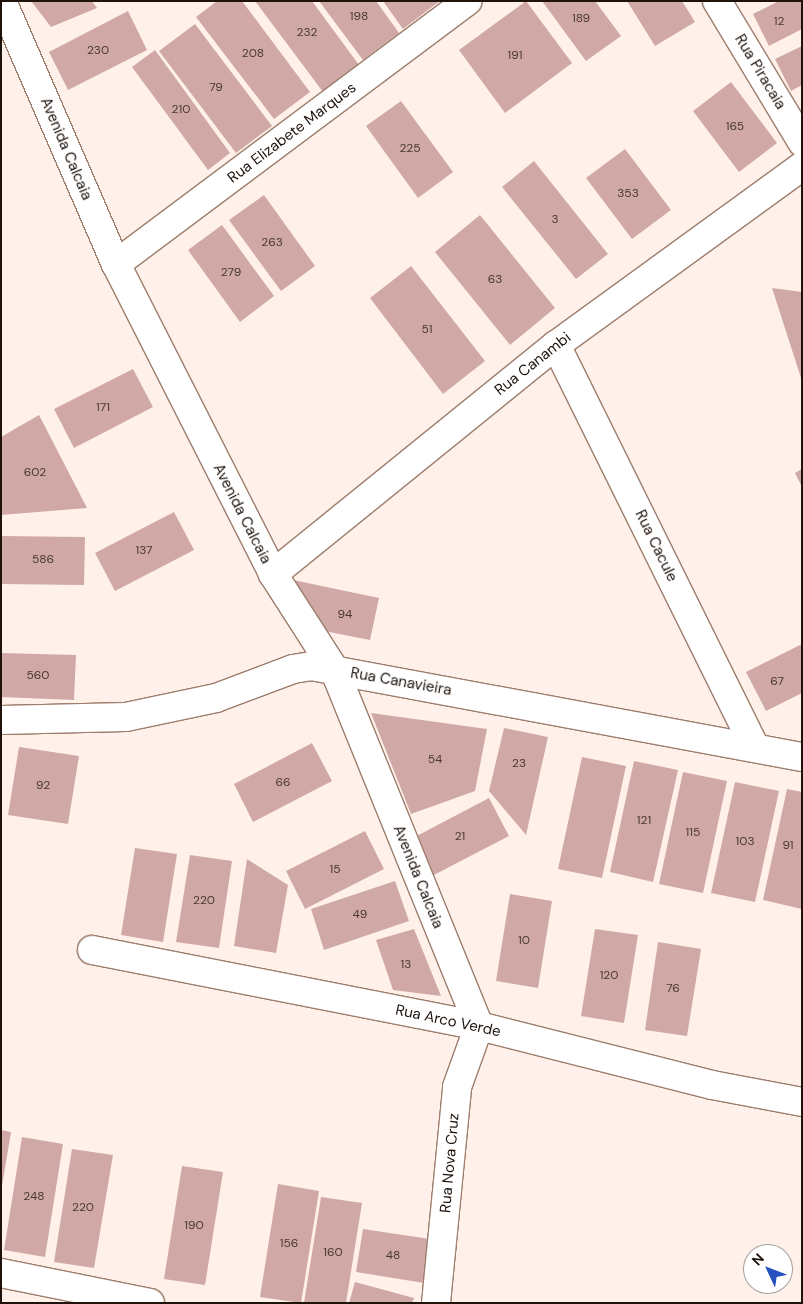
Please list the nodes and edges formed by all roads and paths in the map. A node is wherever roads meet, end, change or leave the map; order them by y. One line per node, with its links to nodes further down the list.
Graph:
1 (2, 1): 6 (street, Avenida Calcaia)
2 (468, 1): 6 (street, Rua Elizabete Marques)
3 (717, 1): 4 (street, Rua Piracaia)
4 (802, 142)
5 (802, 166): 7 (street, Rua Canambi)
6 (116, 264): 8 (street, Avenida Calcaia)
7 (556, 344): 8 (street, Rua Canambi); 11 (street, Rua Cacule)
8 (272, 574): 9 (street, Avenida Calcaia)
9 (334, 669): 10 (street, Rua Canavieira); 11 (street, Rua Canavieira); 14 (street, Avenida Calcaia)
10 (1, 720)
11 (755, 747): 12 (street, Rua Canavieira)
12 (802, 757)
13 (92, 950): 14 (street, Rua Arco Verde)
14 (479, 1026): 15 (street, Rua Arco Verde); 19 (street, Rua Nova Cruz)
15 (802, 1102)
16 (1, 1273): 17 (street)
17 (112, 1299): 18 (street)
18 (150, 1303)
19 (436, 1303)

